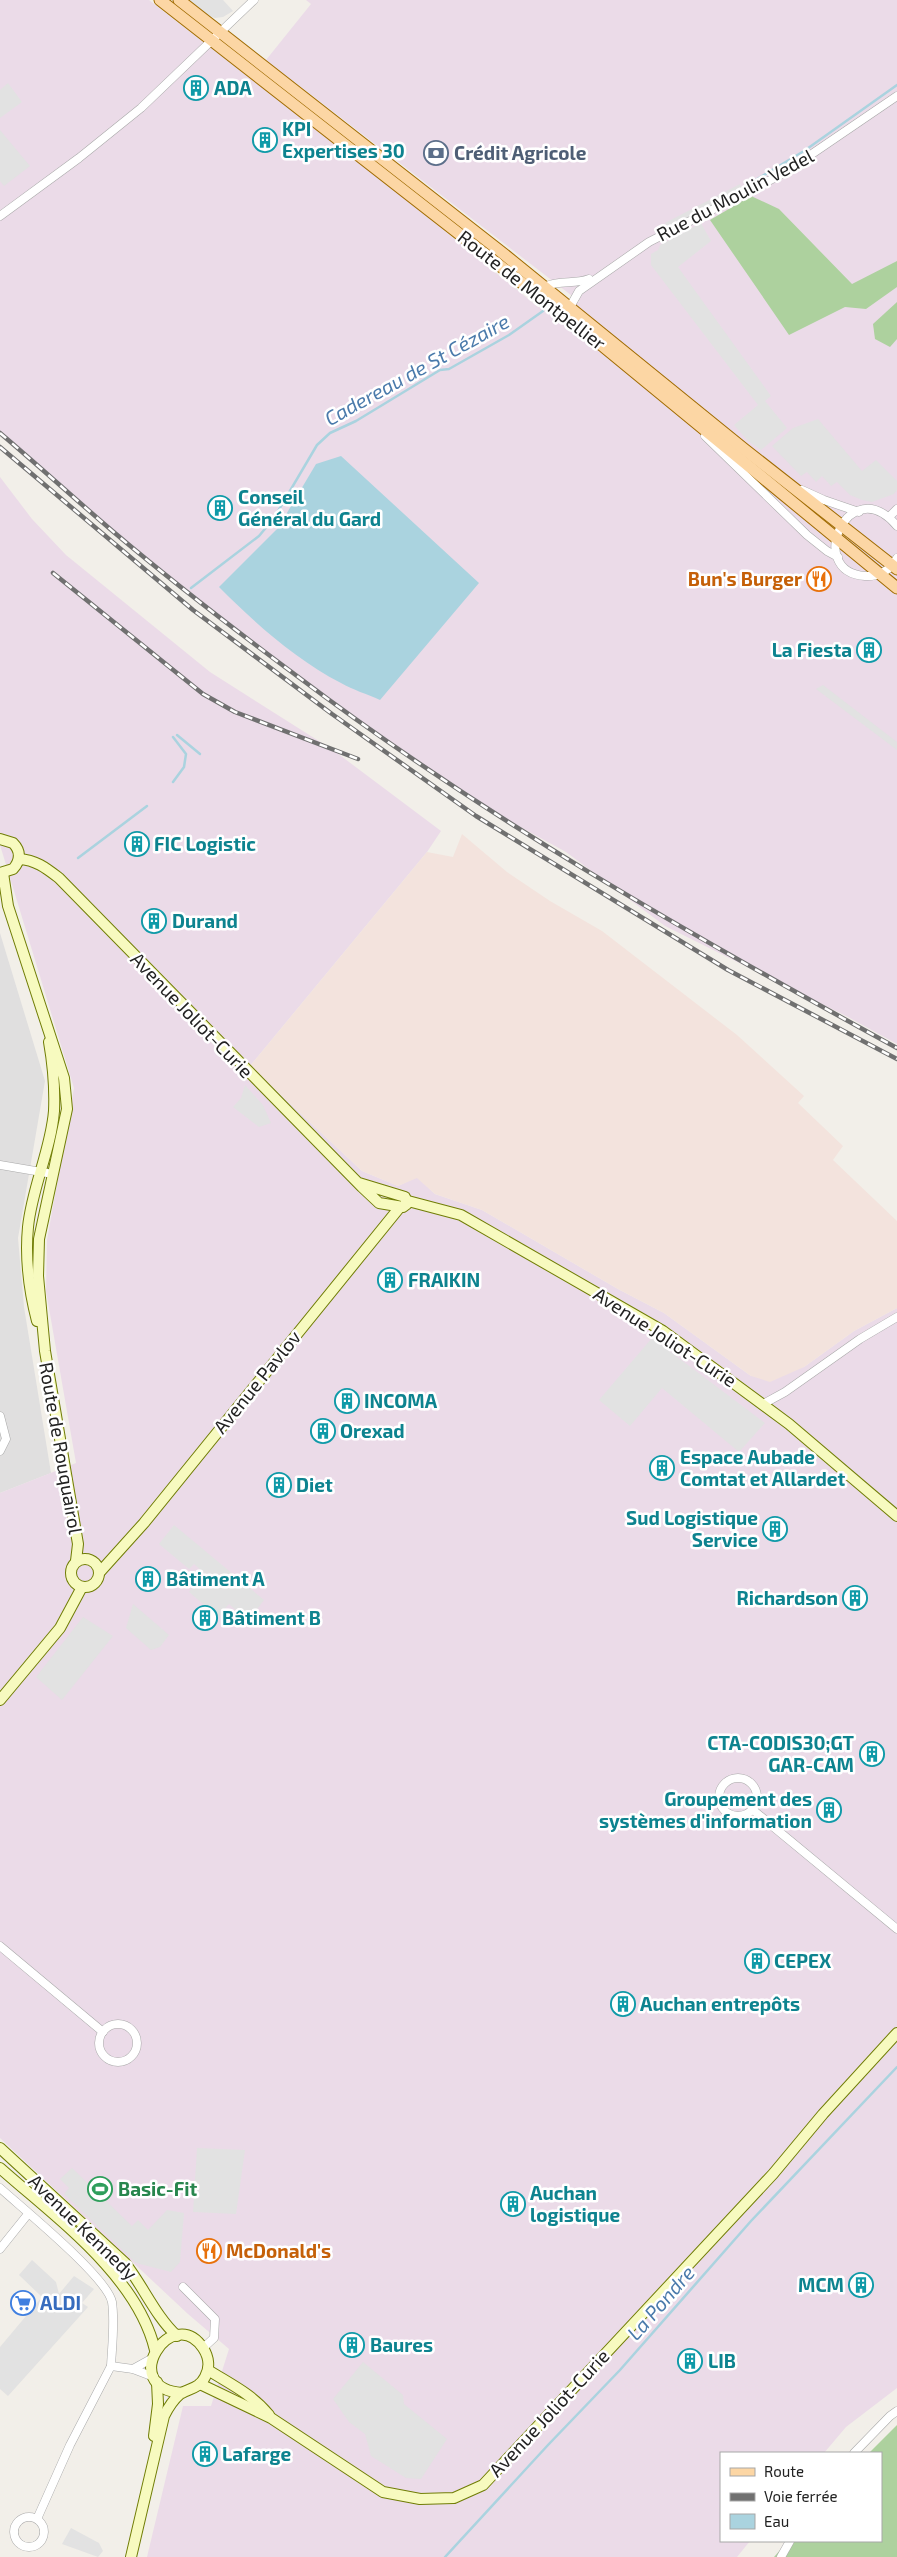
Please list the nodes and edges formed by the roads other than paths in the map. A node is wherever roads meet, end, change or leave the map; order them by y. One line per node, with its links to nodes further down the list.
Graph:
1 (160, 0): 5 (main road, Route de Montpellier)
2 (179, 0): 4 (main road, Route de Montpellier)
3 (254, 0): 4 (street)
4 (221, 32): 5 (street); 9 (main road, Route de Montpellier)
5 (212, 41): 7 (street); 11 (main road, Route de Montpellier)
6 (897, 96): 8 (street, Rue du Moulin Vedel)
7 (0, 216)
8 (596, 277): 9 (street, Rue du Moulin Vedel); 10 (street, Rue du Moulin Vedel)
9 (544, 286): 10 (main road, Route de Montpellier)
10 (570, 307): 12 (main road, Route de Montpellier)
11 (692, 421): 18 (main road, Route de Montpellier); 19 (street)
12 (791, 485): 14 (street); 16 (main road, Route de Montpellier)
13 (897, 509): 15 (street)
14 (859, 512): 15 (street); 16 (street)
15 (889, 517): 17 (street)
16 (841, 524): 18 (street); 20 (main road, Route de Montpellier)
17 (897, 526)
18 (836, 539): 19 (street); 21 (main road, Route de Montpellier)
19 (838, 557): 21 (street)
20 (896, 564): 21 (street)
21 (879, 575): 22 (main road, Route de Montpellier)
22 (897, 588)
23 (0, 839): 24 (street)
24 (19, 859): 25 (street); 30 (street, Avenue Joliot-Curie)
25 (2, 873): 26 (street, Route de Rouquairol)
26 (46, 1027): 28 (street, Route de Rouquairol); 29 (street, Route de Rouquairol)
27 (0, 1164): 28 (street)
28 (40, 1172): 29 (street); 32 (street, Route de Rouquairol)
29 (54, 1174): 32 (street, Route de Rouquairol)
30 (400, 1202): 33 (street, Avenue Joliot-Curie); 39 (street, Avenue Pavlov)
31 (897, 1317): 33 (street)
32 (45, 1351): 37 (street, Route de Rouquairol)
33 (763, 1404): 36 (street, Avenue Joliot-Curie)
34 (0, 1416): 35 (street)
35 (0, 1451)
36 (897, 1516)
37 (78, 1544): 38 (street, Route de Rouquairol); 39 (street, Route de Rouquairol)
38 (76, 1562): 39 (street); 40 (street, Route de Rouquairol)
39 (95, 1566): 40 (street, Avenue Pavlov)
40 (78, 1585): 41 (street)
41 (0, 1700)
42 (753, 1810): 42 (street); 43 (street)
43 (897, 1929)
44 (0, 1946): 45 (street)
45 (103, 2032): 45 (street)
46 (897, 2034): 63 (street, Avenue Joliot-Curie)
47 (0, 2148): 53 (street, Avenue Kennedy)
48 (0, 2168): 55 (street, Avenue Kennedy)
49 (0, 2188): 50 (street)
50 (28, 2214): 51 (street); 56 (street)
51 (0, 2249)
52 (183, 2287): 54 (street)
53 (177, 2336): 54 (street, Avenue Kennedy); 55 (street)
54 (203, 2348): 58 (street)
55 (153, 2355): 57 (street); 59 (street, Avenue Kennedy)
56 (111, 2366): 57 (street); 66 (street)
57 (133, 2369): 59 (street)
58 (208, 2370): 60 (street); 63 (street, Avenue Joliot-Curie)
59 (156, 2379): 61 (street); 64 (street, Avenue Kennedy)
60 (200, 2384): 61 (street); 63 (street, Avenue Joliot-Curie)
61 (182, 2393): 64 (street)
62 (897, 2411): 65 (street)
63 (271, 2418)
64 (155, 2452): 68 (street)
65 (855, 2452)
66 (37, 2519): 66 (street)
67 (789, 2542): 69 (street)
68 (131, 2557)
69 (781, 2557)

